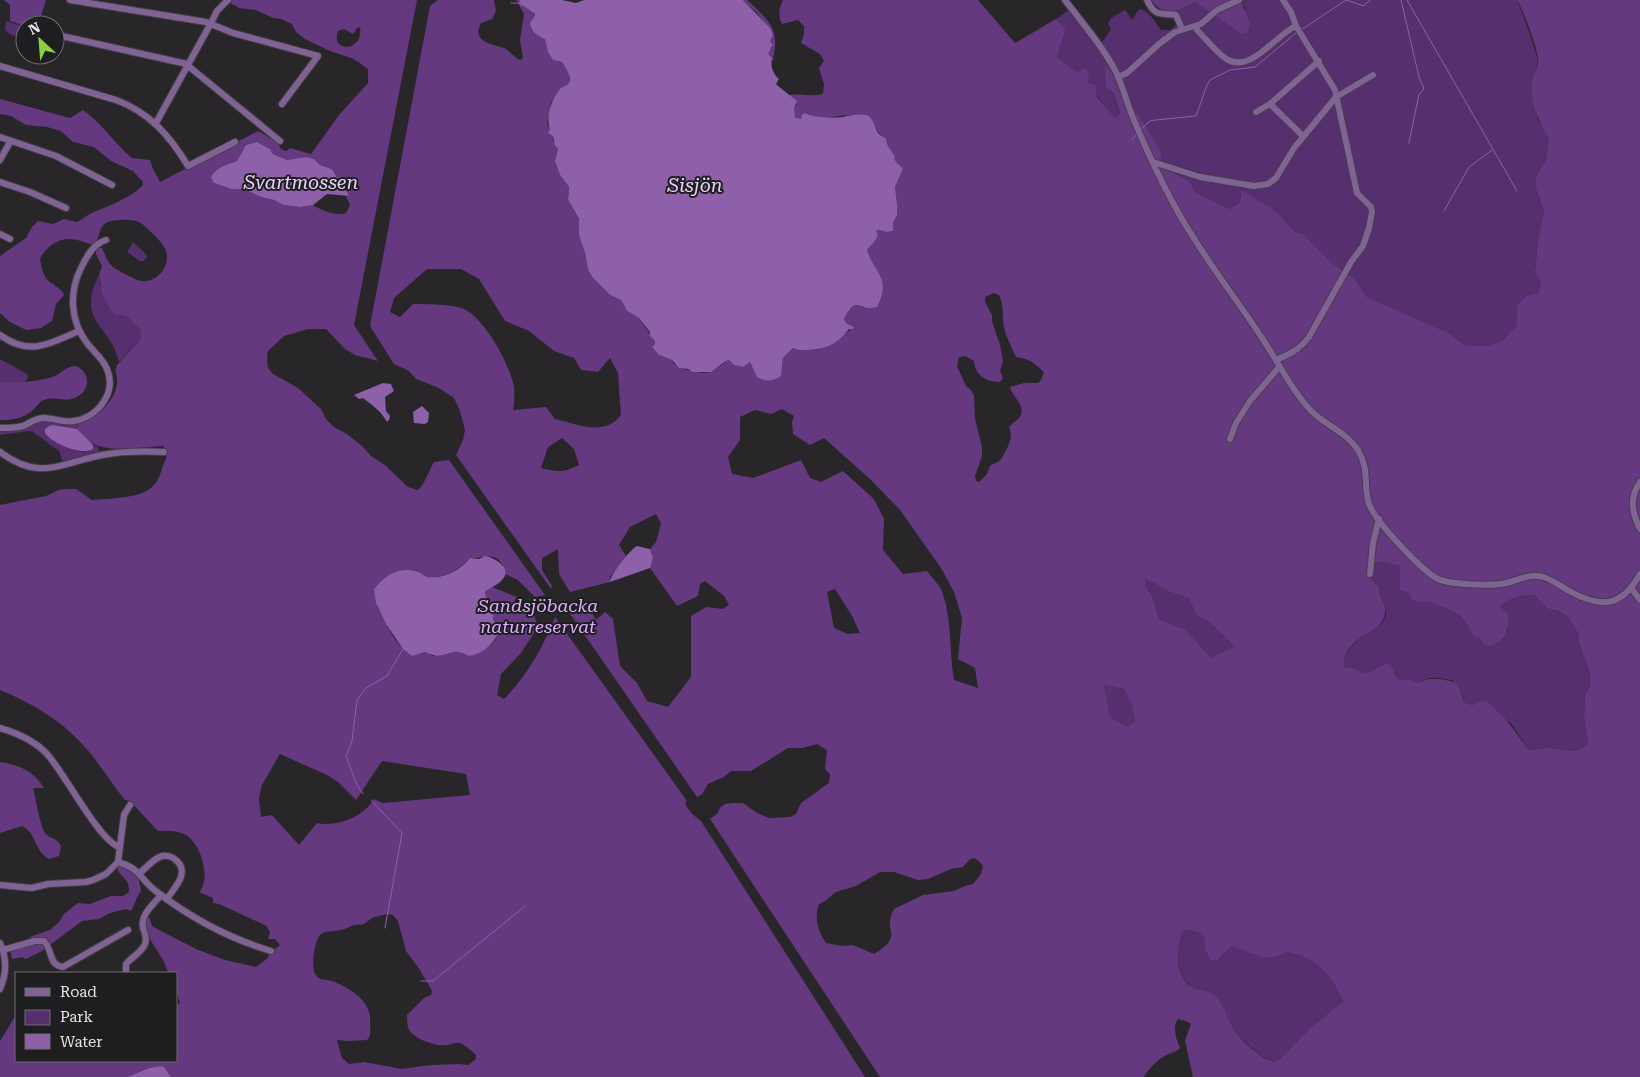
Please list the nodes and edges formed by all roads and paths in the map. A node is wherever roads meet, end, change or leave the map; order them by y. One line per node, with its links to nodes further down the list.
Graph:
1 (70, 0): 7 (street)
2 (228, 0): 7 (street)
3 (1065, 0): 16 (street)
4 (1146, 0): 10 (street)
5 (1239, 0): 8 (street)
6 (1284, 0): 9 (street)
7 (210, 23): 13 (street); 18 (street)
8 (1196, 26): 9 (street); 10 (street)
9 (1296, 26): 12 (street)
10 (1182, 29): 16 (street)
11 (65, 37): 13 (street)
12 (1319, 61): 17 (street); 19 (street)
13 (187, 64): 21 (street); 24 (street)
14 (0, 66): 21 (street)
15 (1373, 75): 17 (street)
16 (1118, 77): 28 (street)
17 (1336, 97): 22 (street); 37 (street)
18 (282, 104)
19 (1270, 104): 20 (street); 22 (street)
20 (1256, 112)
21 (156, 123): 26 (street)
22 (1303, 136): 28 (street)
23 (0, 137): 25 (street)
24 (280, 141)
25 (10, 142): 27 (street); 30 (street)
26 (235, 142)
27 (0, 160)
28 (1153, 162): 37 (street)
29 (0, 182): 31 (street)
30 (112, 185)
31 (66, 208)
32 (0, 234): 33 (street)
33 (10, 239)
34 (106, 240): 35 (street)
35 (79, 331): 36 (street); 38 (street)
36 (0, 335)
37 (1278, 363): 39 (street); 43 (street)
38 (0, 428)
39 (1230, 439)
40 (0, 452): 41 (street)
41 (164, 452)
42 (1640, 482): 44 (street)
43 (1379, 519): 45 (street); 47 (street)
44 (1640, 529)
45 (1370, 574)
46 (1640, 574): 47 (street)
47 (1631, 588): 48 (street)
48 (1640, 600)
49 (0, 728): 51 (street)
50 (130, 806): 51 (street)
51 (120, 847): 52 (street)
52 (118, 862): 53 (street); 54 (street)
53 (140, 873): 55 (street); 55 (street)
54 (0, 885)
55 (164, 897): 59 (street); 60 (street)
56 (128, 930): 58 (street)
57 (0, 942): 58 (street)
58 (3, 950): 61 (street)
59 (271, 950)
60 (126, 972)
61 (0, 989)

